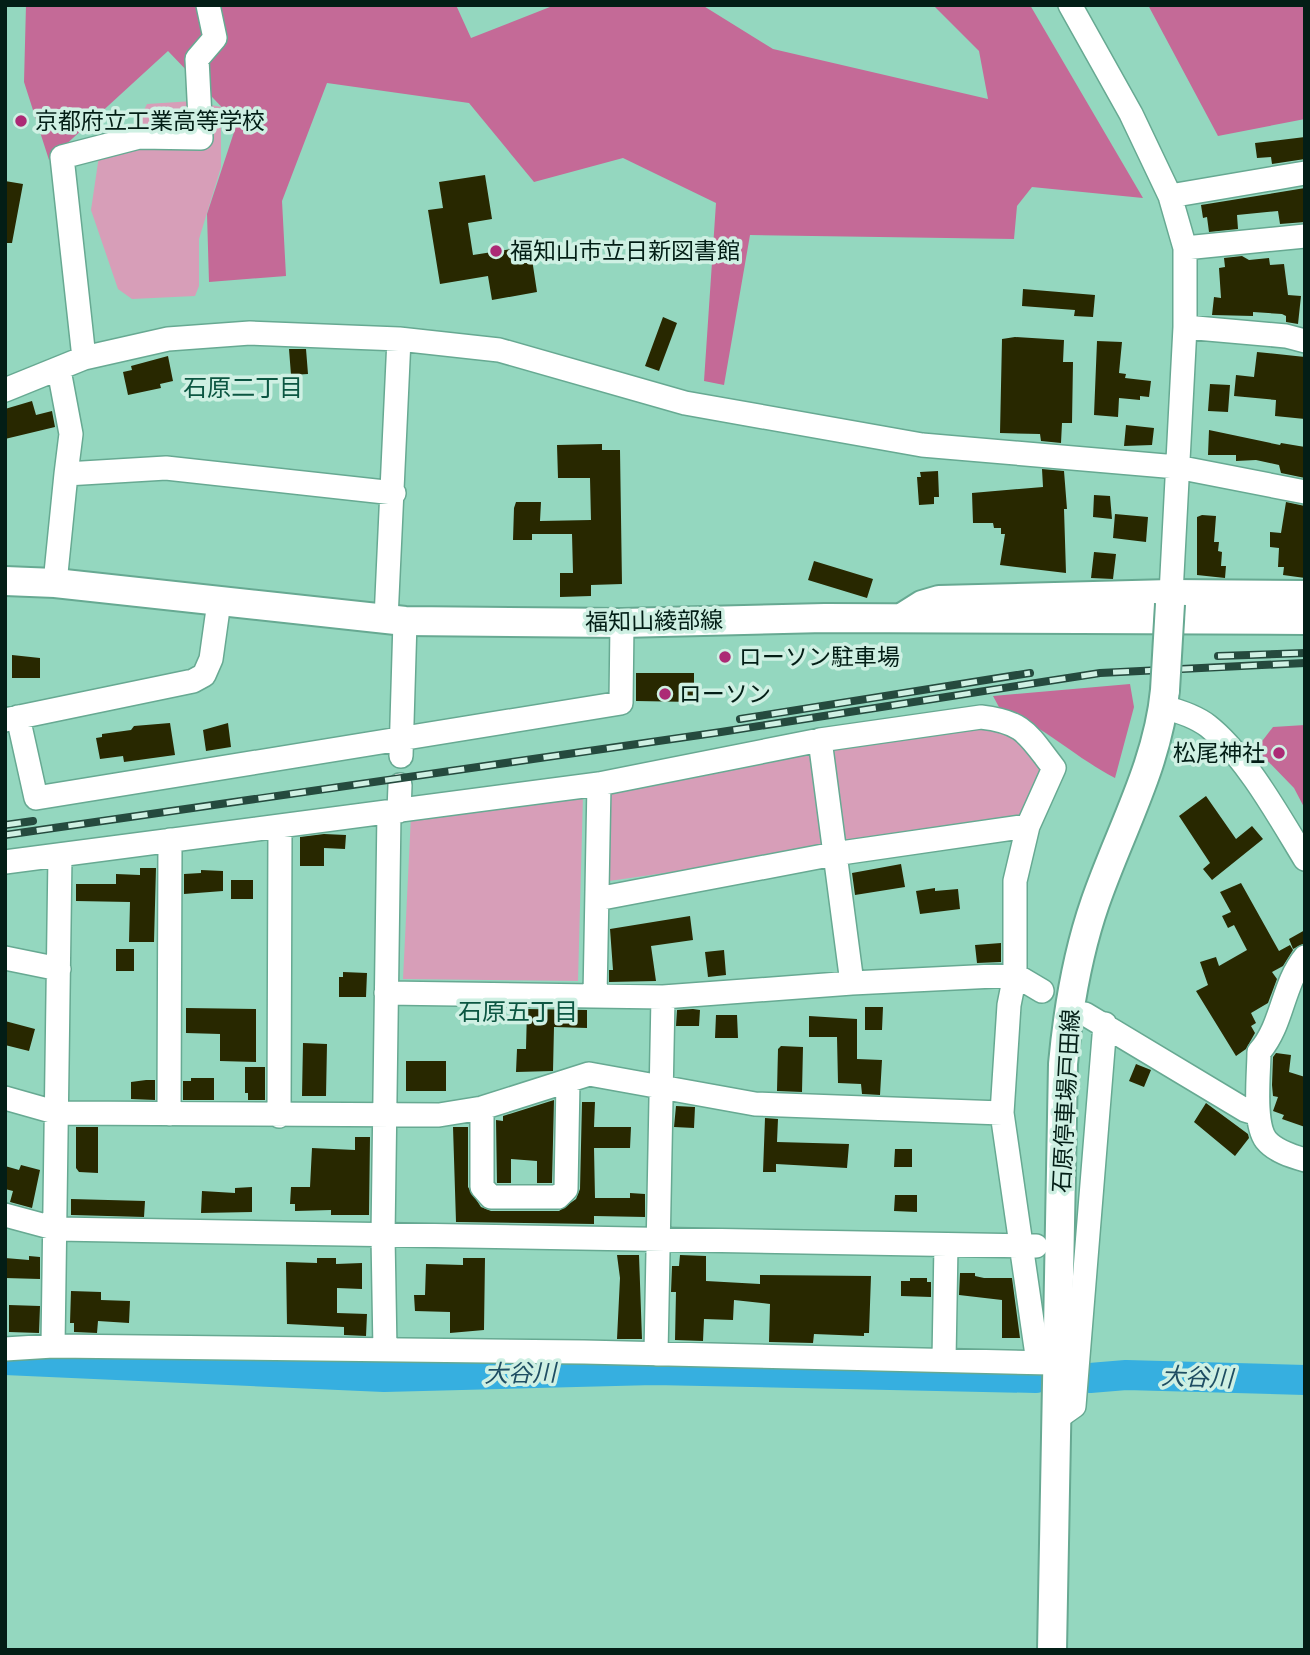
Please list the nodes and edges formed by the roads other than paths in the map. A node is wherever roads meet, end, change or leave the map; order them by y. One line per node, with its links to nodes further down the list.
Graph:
1 (208, 5): 10 (street)
2 (1070, 5): 4 (street)
3 (1305, 173): 4 (street)
4 (1170, 196): 6 (street)
5 (1305, 236): 6 (street)
6 (1185, 248): 7 (street)
7 (1185, 327): 9 (street); 13 (street)
8 (399, 339): 10 (street); 13 (street); 15 (street)
9 (1305, 341)
10 (84, 358): 11 (street)
11 (59, 370): 12 (street); 14 (street)
12 (5, 390)
13 (1177, 467): 16 (street); 20 (street)
14 (66, 474): 15 (street); 18 (street)
15 (394, 492): 22 (street)
16 (1305, 492)
17 (5, 581): 18 (main road, 福知山綾部線)
18 (55, 583): 21 (main road, 福知山綾部線)
19 (1305, 595): 20 (main road)
20 (1170, 599): 24 (main road); 26 (main road, 石原停車場戸田線, bridge)
21 (219, 602): 22 (main road, 福知山綾部線); 27 (street)
22 (396, 620): 25 (main road, 福知山綾部線); 29 (street)
23 (1305, 620): 24 (main road, 福知山綾部線)
24 (898, 621): 25 (main road, 福知山綾部線)
25 (622, 623): 29 (street)
26 (1164, 699): 38 (street); 72 (main road, 石原停車場戸田線)
27 (12, 718): 29 (street)
28 (820, 740): 30 (street); 33 (street); 36 (street)
29 (401, 747)
30 (599, 784): 32 (street); 40 (street)
31 (400, 785): 32 (street)
32 (394, 812): 34 (street); 47 (street)
33 (1028, 826): 36 (street); 44 (street)
34 (280, 827): 35 (street); 58 (street)
35 (170, 840): 37 (street); 56 (street)
36 (834, 854): 40 (street); 45 (street)
37 (60, 855): 39 (street); 43 (street)
38 (1305, 859)
39 (5, 862)
40 (597, 899): 48 (street)
41 (1305, 957): 57 (street)
42 (5, 958): 43 (street)
43 (59, 969): 54 (street)
44 (1014, 975): 45 (street); 46 (street); 55 (street)
45 (852, 983): 49 (street)
46 (1042, 991)
47 (386, 993): 48 (street); 59 (street)
48 (595, 996): 49 (street)
49 (663, 997): 51 (street)
50 (568, 1083): 51 (street); 53 (street); 53 (street)
51 (660, 1089): 55 (street); 64 (street)
52 (5, 1098): 54 (street)
53 (482, 1108): 59 (street)
54 (58, 1112): 56 (street); 62 (street)
55 (1002, 1113): 66 (street)
56 (169, 1114): 58 (street)
57 (1258, 1114): 60 (street); 73 (street)
58 (278, 1116): 59 (street)
59 (385, 1117): 63 (street)
60 (1305, 1160)
61 (5, 1214): 62 (street)
62 (57, 1229): 63 (street); 67 (street)
63 (383, 1236): 64 (street); 69 (street)
64 (658, 1239): 65 (street); 70 (street)
65 (946, 1245): 66 (street); 71 (street)
66 (1029, 1245): 72 (street)
67 (54, 1346): 68 (street); 69 (street)
68 (5, 1349)
69 (384, 1350): 70 (street)
70 (656, 1354): 71 (street)
71 (944, 1360): 72 (street)
72 (1048, 1363): 73 (main road, 石原停車場戸田線)
73 (1057, 1418): 74 (main road, 石原停車場戸田線)
74 (1052, 1650)

